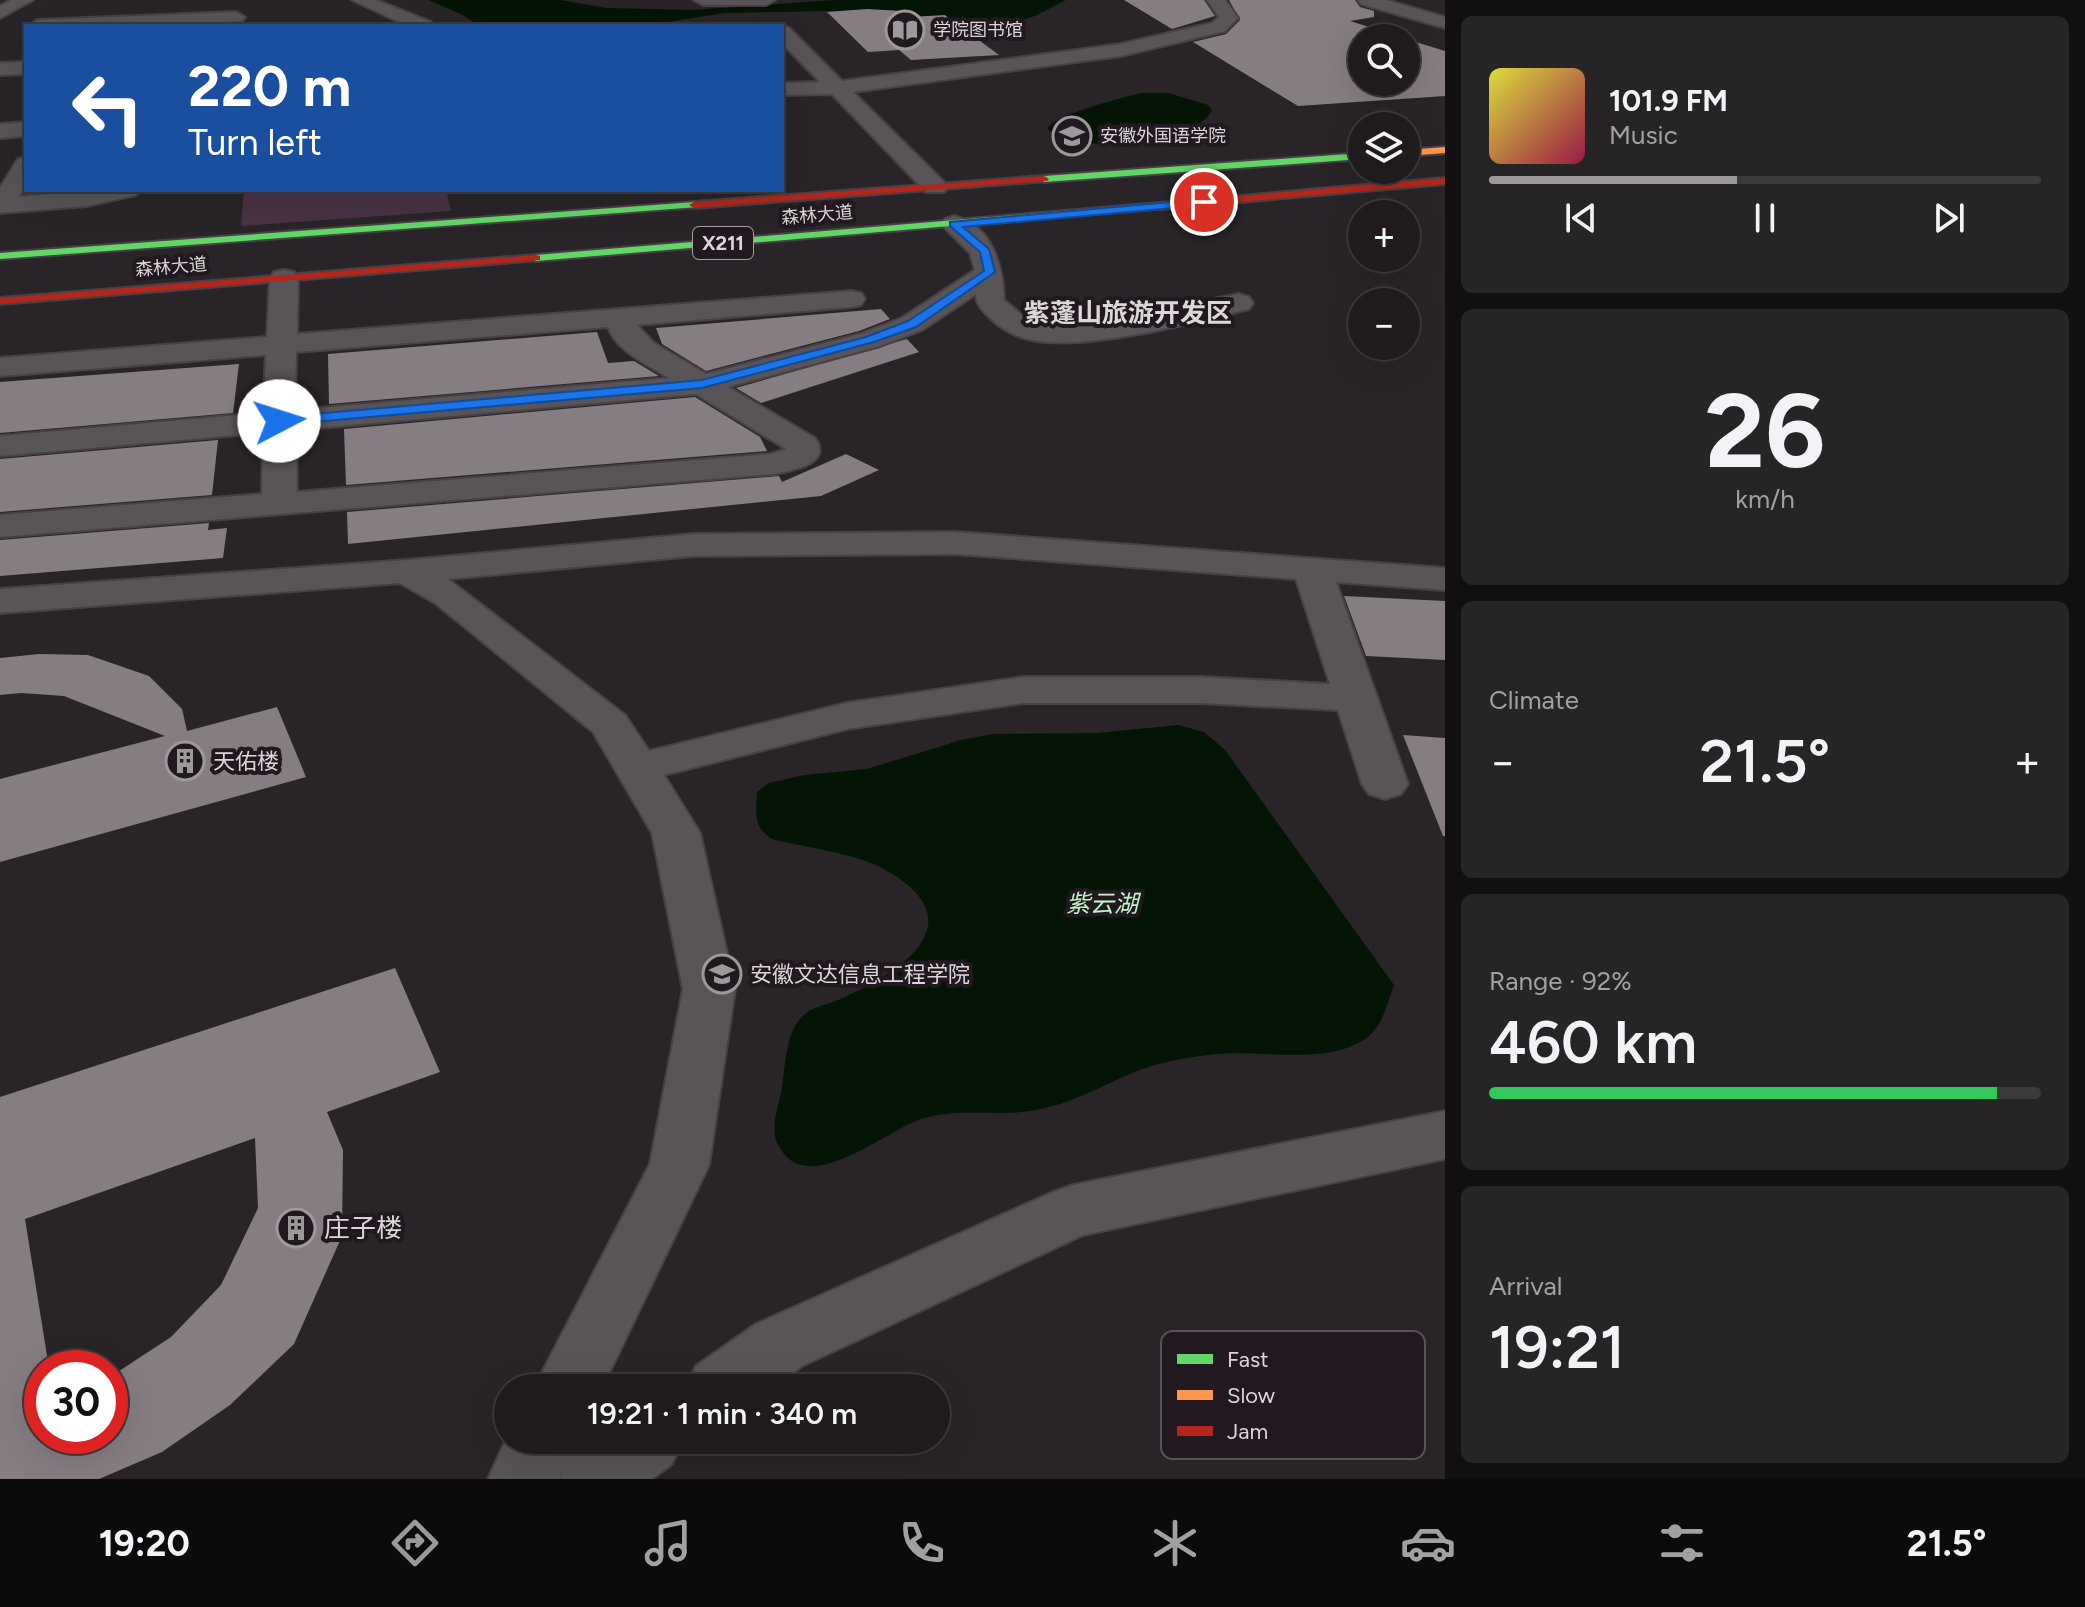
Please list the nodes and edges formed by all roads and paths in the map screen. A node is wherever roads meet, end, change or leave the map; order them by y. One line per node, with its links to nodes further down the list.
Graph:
1 (24, 0): 8 (street)
2 (254, 0): 9 (street)
3 (361, 0): 12 (street)
4 (703, 0): 7 (street)
5 (1216, 0): 18 (street)
6 (1367, 0): 10 (street)
7 (761, 7)
8 (0, 13)
9 (231, 22): 11 (street)
10 (1445, 23)
11 (134, 24)
12 (419, 24)
13 (0, 25): 14 (street)
14 (24, 26)
15 (784, 34): 18 (street)
16 (24, 68): 17 (street)
17 (0, 69)
18 (834, 88): 19 (street); 27 (street)
19 (784, 89)
20 (24, 129): 21 (street)
21 (0, 131)
22 (1445, 150): 23 (main road)
23 (1420, 152)
24 (1348, 157): 27 (main road, 森林大道 / X211)
25 (24, 167): 29 (street)
26 (1445, 181): 30 (main road, 森林大道 / X211)
27 (935, 187): 31 (main road, 森林大道 / X211)
28 (118, 192): 29 (street)
29 (1, 206)
30 (954, 224): 32 (street); 33 (main road, 森林大道 / X211)
31 (0, 256)
32 (990, 272): 36 (street); 40 (street)
33 (284, 278): 35 (main road, 森林大道 / X211); 38 (street)
34 (851, 299): 37 (street)
35 (0, 301)
36 (1239, 303)
37 (620, 316): 38 (street); 40 (street)
38 (282, 344): 39 (street); 41 (street)
39 (0, 367)
40 (702, 384): 41 (street); 43 (street)
41 (279, 421): 42 (street); 43 (street)
42 (0, 446)
43 (280, 504): 44 (street)
44 (0, 526)
45 (1312, 569): 46 (street); 47 (street); 49 (street)
46 (407, 571): 48 (street); 50 (street)
47 (1445, 579)
48 (0, 601)
49 (1356, 698): 50 (street); 51 (street)
50 (637, 768): 53 (street)
51 (1385, 784)
52 (1445, 1135): 54 (street)
53 (575, 1374)
54 (739, 1374)
55 (535, 1454): 57 (street)
56 (629, 1454): 58 (street)
57 (523, 1479)
58 (595, 1479)

